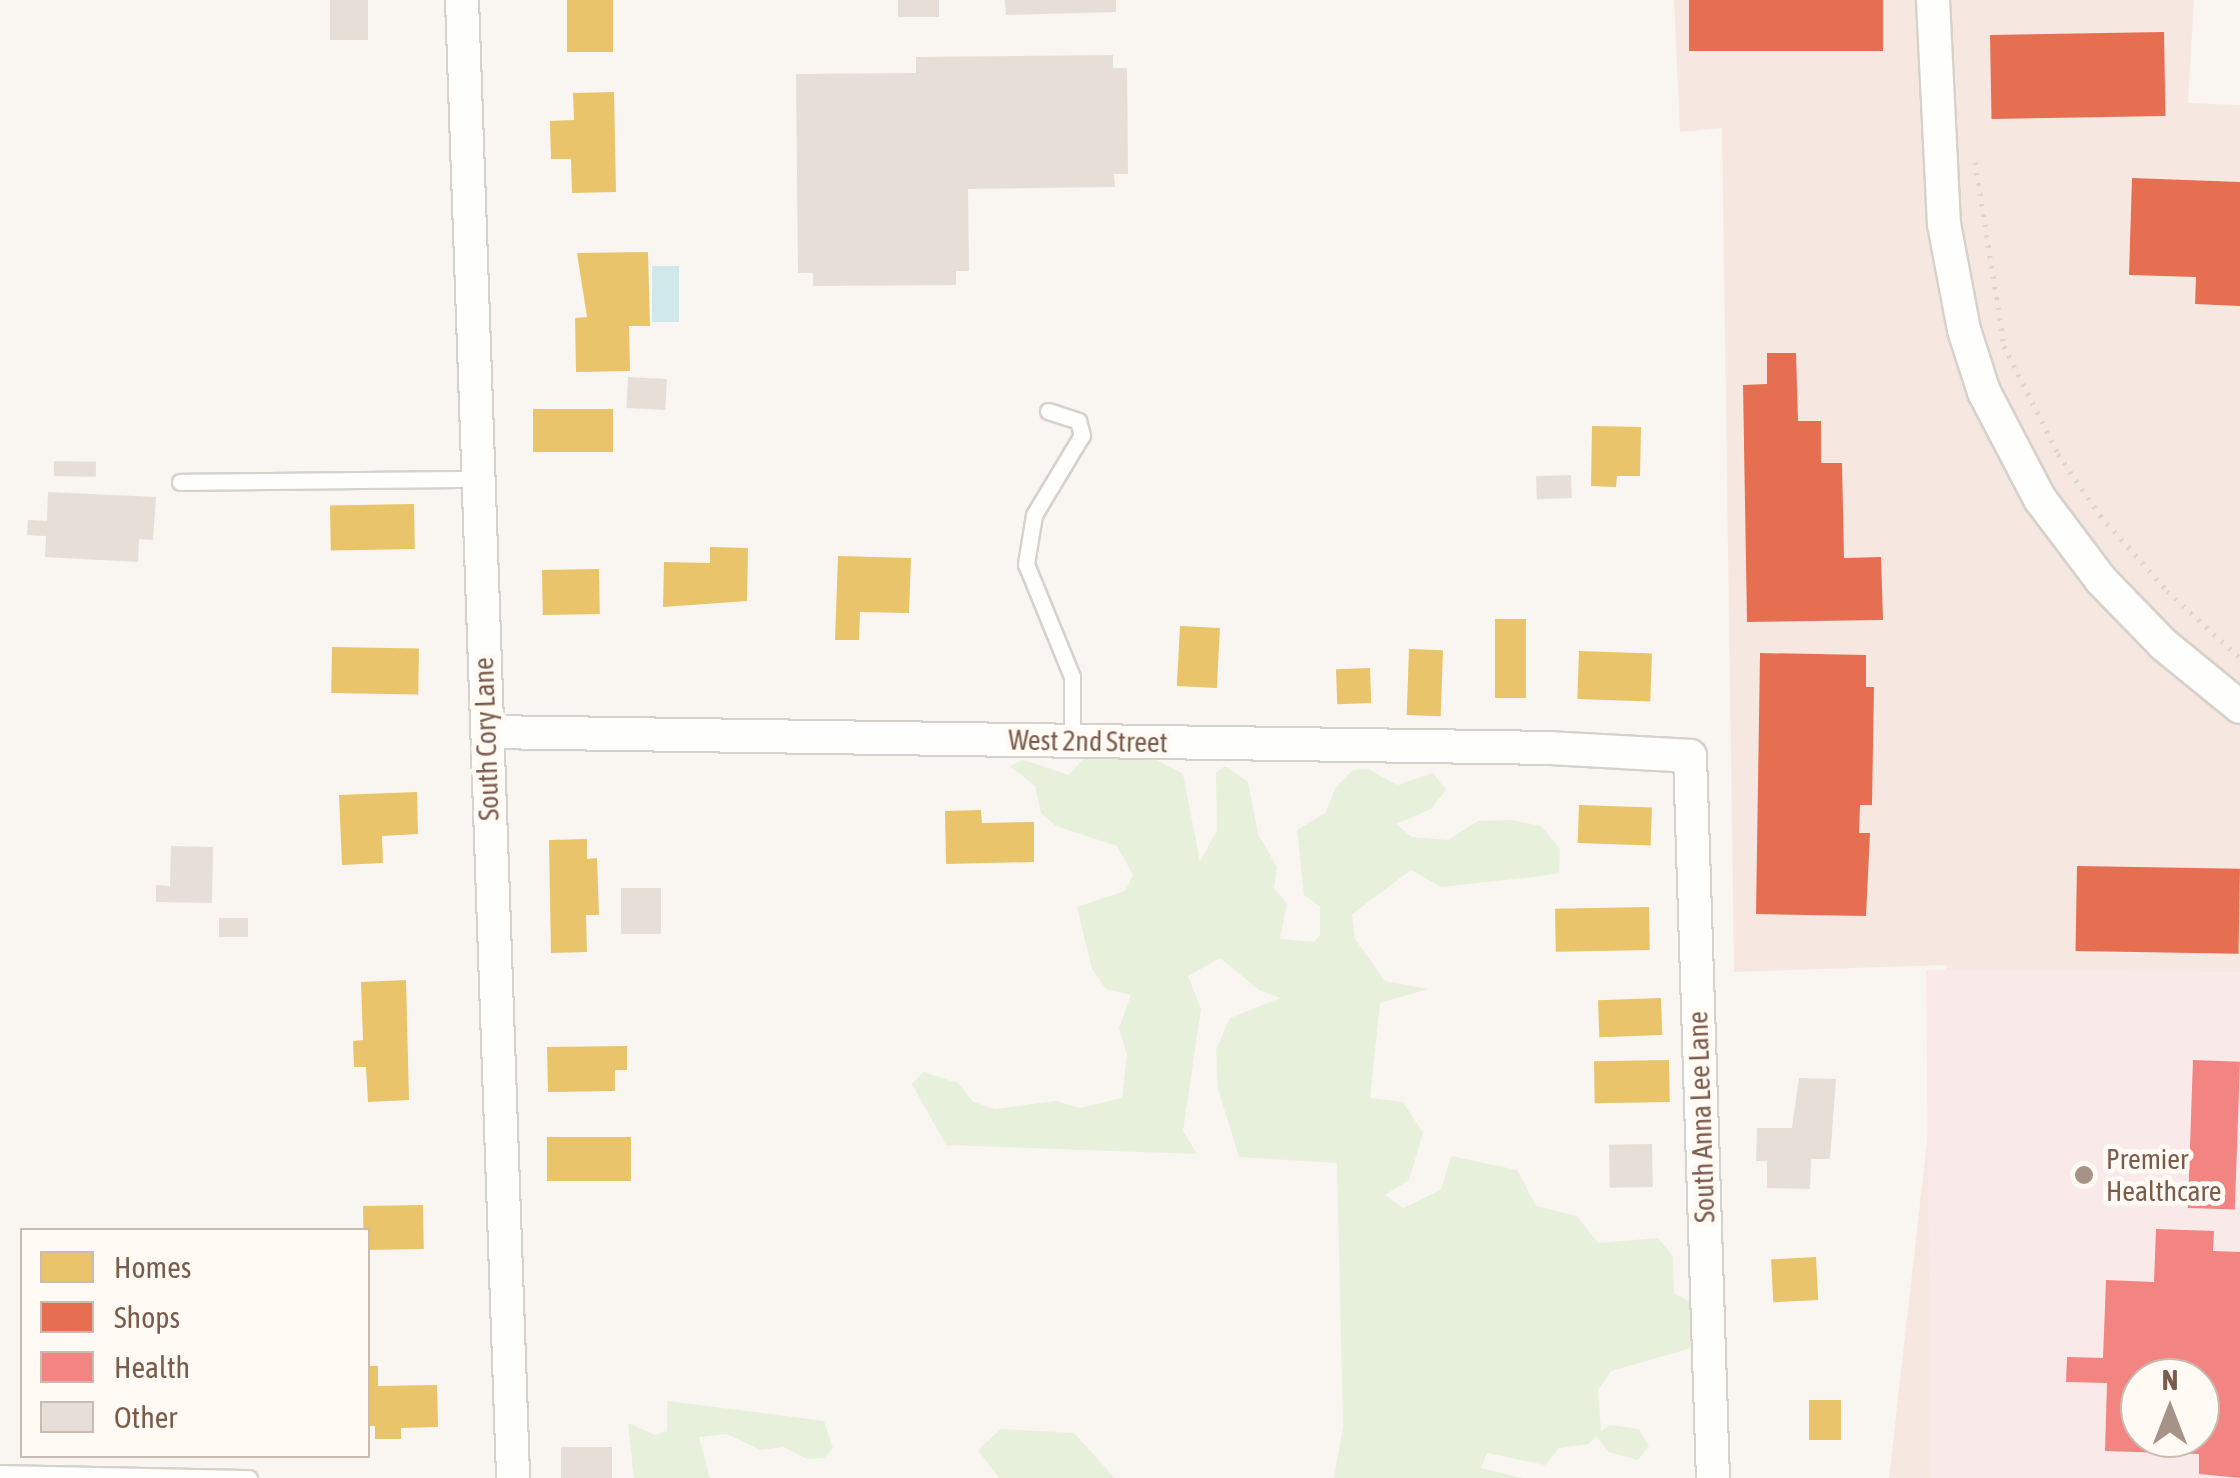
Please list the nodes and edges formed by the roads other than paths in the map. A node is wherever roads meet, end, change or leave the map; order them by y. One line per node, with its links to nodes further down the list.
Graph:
1 (462, 0): 4 (street, South Cory Lane)
2 (1933, 0): 6 (street)
3 (1048, 412): 8 (lane)
4 (474, 478): 5 (lane); 7 (street, South Cory Lane)
5 (180, 482)
6 (2240, 707)
7 (487, 732): 8 (street, West 2nd Street); 13 (street, South Cory Lane)
8 (1072, 740): 9 (street, West 2nd Street)
9 (1690, 756): 14 (street, South Anna Lee Lane)
10 (0, 1473): 11 (lane)
11 (143, 1476): 12 (lane)
12 (249, 1478)
13 (513, 1478)
14 (1714, 1478)

